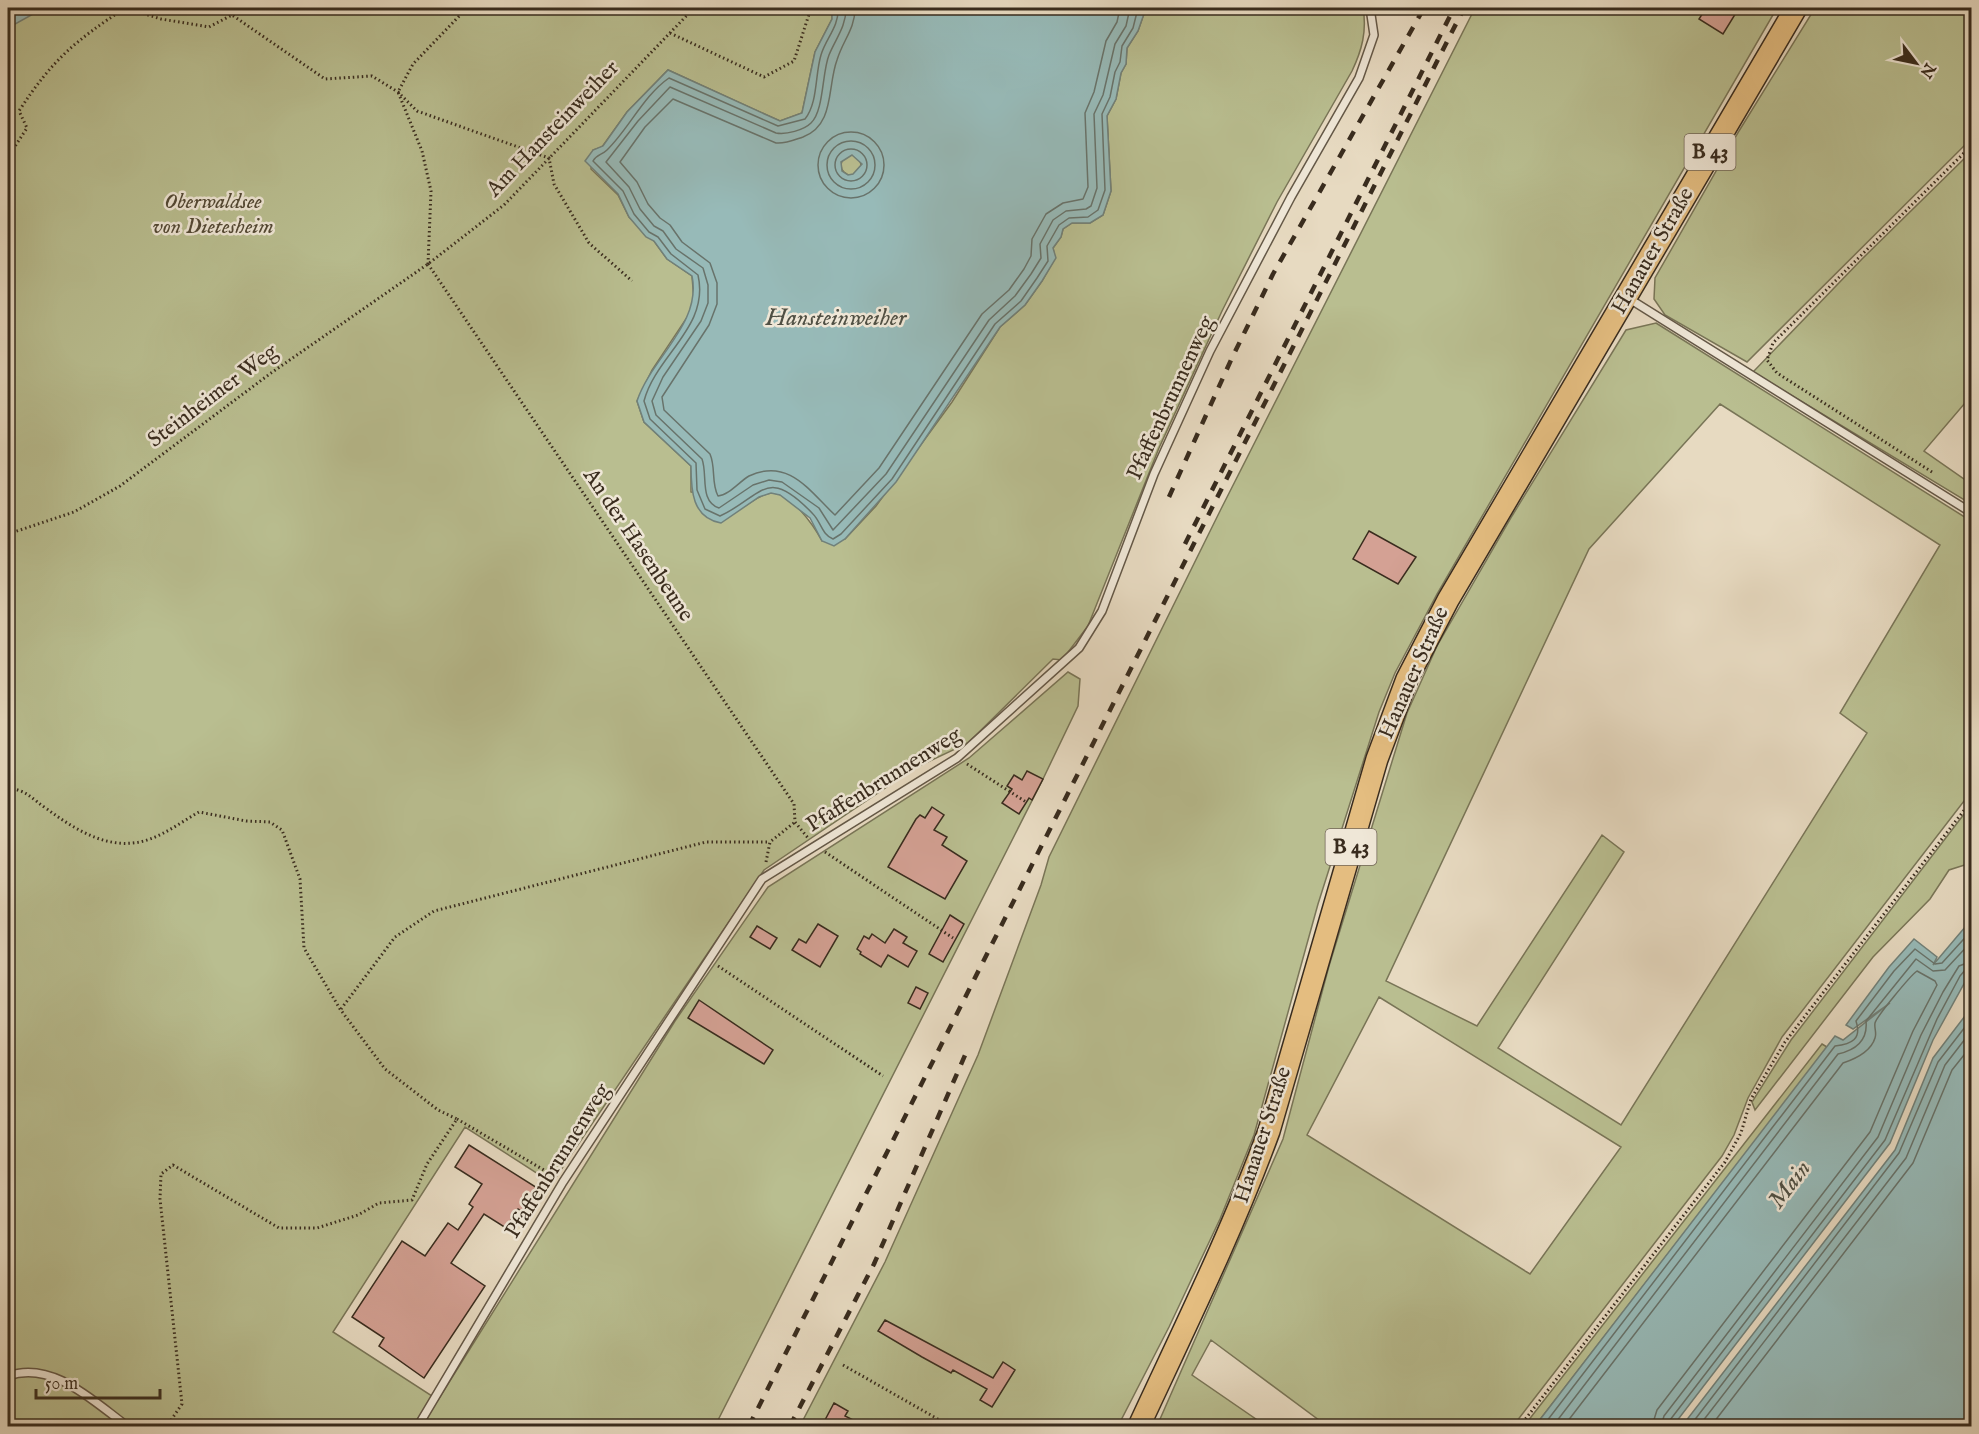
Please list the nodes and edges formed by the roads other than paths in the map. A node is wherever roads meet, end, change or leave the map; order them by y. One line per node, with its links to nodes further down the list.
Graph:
1 (1370, 8): 7 (lane, Pfaffenbrunnenweg)
2 (1796, 8): 3 (main road, Hanauer Straße / B 43)
3 (1626, 296): 4 (lane); 8 (main road, Hanauer Straße / B 43)
4 (1971, 513)
5 (8, 1376): 6 (lane)
6 (126, 1426)
7 (418, 1426)
8 (1139, 1426)

